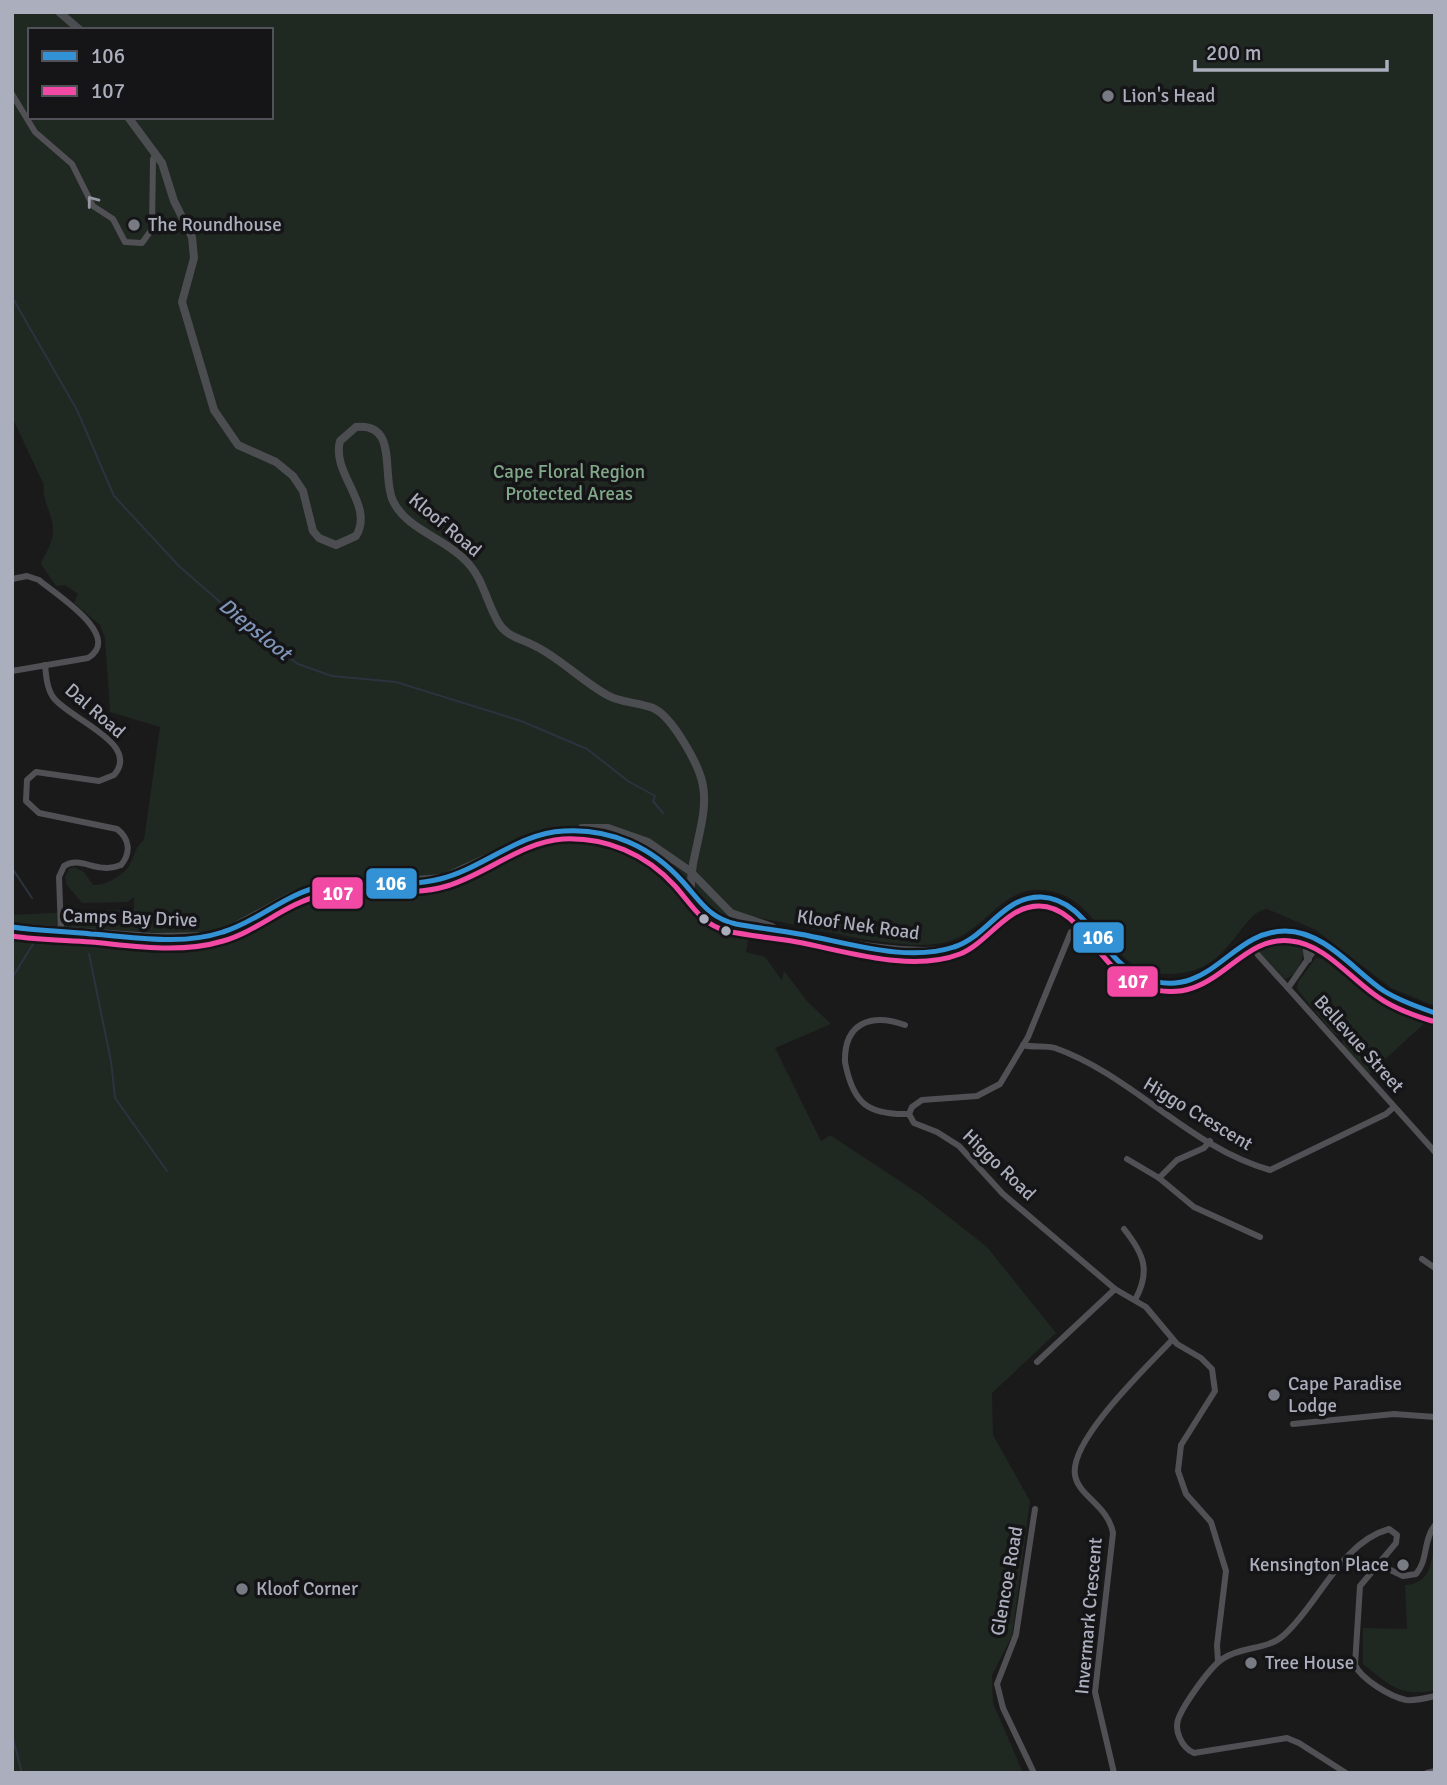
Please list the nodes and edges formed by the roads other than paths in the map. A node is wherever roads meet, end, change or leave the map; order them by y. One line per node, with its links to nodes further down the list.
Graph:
1 (59, 12): 2 (main road)
2 (78, 28)
3 (12, 94): 5 (street, one-way to 3)
4 (130, 119): 5 (main road, Kloof Road)
5 (156, 154): 10 (main road, Kloof Road)
6 (12, 579): 7 (street)
7 (45, 665): 8 (street); 17 (street, Dal Road)
8 (12, 671)
9 (560, 831): 10 (main road, Camps Bay Drive); 12 (main road, Camps Bay Drive); 17 (main road, Camps Bay Drive)
10 (690, 871): 11 (main road, Camps Bay Drive); 12 (main road)
11 (706, 887): 12 (main road); 13 (main road, Kloof Nek Road)
12 (694, 895): 14 (main road, Camps Bay Drive)
13 (716, 898): 14 (main road); 16 (main road, Kloof Nek Road)
14 (709, 914): 16 (main road, Kloof Nek Road)
15 (12, 927): 17 (main road, Camps Bay Drive)
16 (778, 929): 19 (main road, Kloof Nek Road)
17 (61, 931)
18 (1071, 932): 26 (street, Higgo Road)
19 (1305, 934): 20 (main road); 22 (main road)
20 (1319, 943): 22 (street, Bellevue Street); 24 (main road)
21 (1258, 955): 23 (street, Bellevue Street)
22 (1308, 959): 23 (street, Bellevue Street)
23 (1288, 988): 27 (street, Bellevue Street)
24 (1435, 1013)
25 (905, 1026): 28 (street)
26 (1023, 1045): 28 (street, Higgo Road); 29 (street, Higgo Crescent)
27 (1394, 1107): 29 (street, Higgo Crescent); 30 (street, Bellevue Street)
28 (909, 1114): 37 (street, Higgo Road)
29 (1210, 1141): 32 (street)
30 (1435, 1152)
31 (1127, 1159): 32 (street)
32 (1159, 1178): 34 (street)
33 (1124, 1229): 38 (street)
34 (1260, 1237)
35 (1422, 1259): 36 (street)
36 (1435, 1268)
37 (1115, 1289): 38 (street, Higgo Road); 40 (street)
38 (1135, 1300): 39 (street, Higgo Road)
39 (1172, 1339): 46 (street, Higgo Road); 50 (street, Invermark Crescent)
40 (1037, 1362)
41 (1435, 1417): 42 (street)
42 (1293, 1424)
43 (1035, 1509): 49 (street, Glencoe Road)
44 (1435, 1525): 45 (street)
45 (1378, 1564): 46 (street); 47 (street)
46 (1218, 1662): 51 (street)
47 (1435, 1696)
48 (1435, 1771): 52 (street)
49 (1034, 1773)
50 (1114, 1773)
51 (1346, 1773)
52 (1427, 1773)

